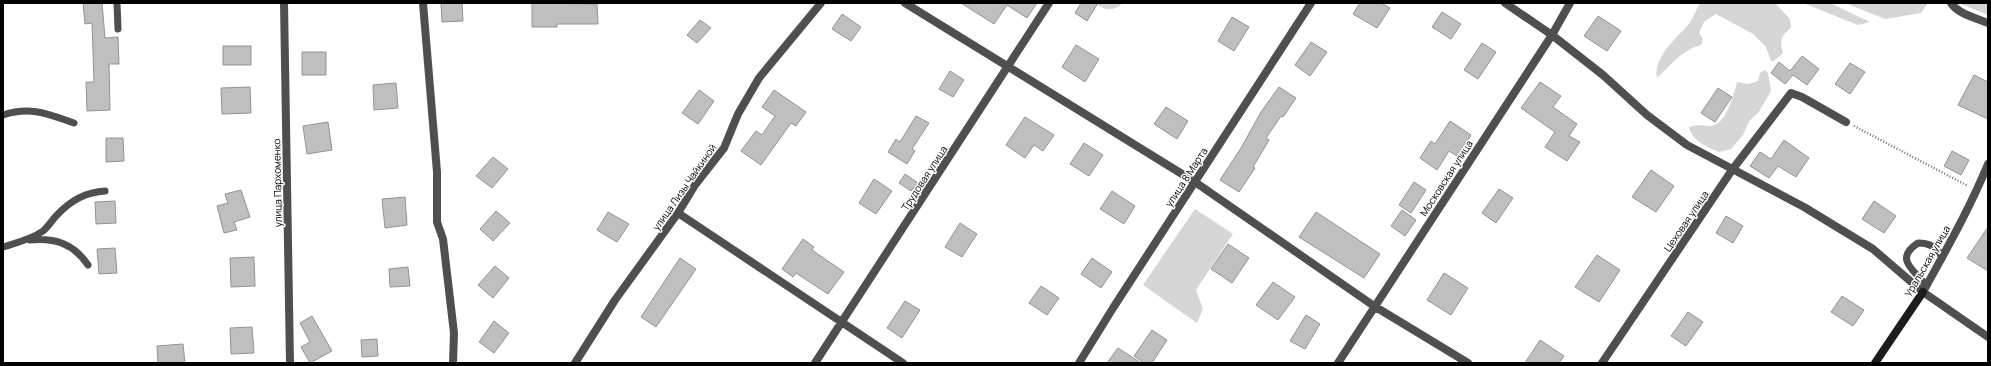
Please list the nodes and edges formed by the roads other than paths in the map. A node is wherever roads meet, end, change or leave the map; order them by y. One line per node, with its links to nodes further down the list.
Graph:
1 (117, 3): 12 (lane)
2 (284, 3): 31 (street, улица Пархоменко)
3 (422, 3): 32 (street)
4 (821, 3): 22 (street, улица Лизы Чайкиной)
5 (905, 3): 14 (street)
6 (1049, 3): 14 (street, Трудовая улица)
7 (1312, 3): 20 (street, улица 8 Марта)
8 (1504, 3): 13 (street)
9 (1570, 3): 13 (street, Московская улица)
10 (1951, 3): 11 (street)
11 (1988, 23)
12 (118, 30)
13 (1552, 34): 19 (street); 28 (street, Московская улица)
14 (1008, 68): 20 (street); 29 (street, Трудовая улица)
15 (3, 115): 17 (lane)
16 (1846, 122): 19 (street, Цеховая улица)
17 (74, 124)
18 (1988, 164): 25 (street, Уральская улица)
19 (1732, 170): 27 (street); 39 (street, Цеховая улица)
20 (1195, 182): 28 (street); 36 (street, улица 8 Марта)
21 (105, 191): 23 (lane)
22 (678, 213): 29 (street); 33 (street, улица Лизы Чайкиной)
23 (26, 240): 24 (lane); 26 (lane)
24 (3, 247)
25 (1942, 258): 27 (street, Уральская улица); 27 (lane)
26 (88, 265)
27 (1922, 292): 30 (street); 40 (street, Уральская улица)
28 (1374, 306): 37 (street, Московская улица); 38 (street)
29 (841, 323): 34 (street, Трудовая улица); 35 (street)
30 (1988, 337)
31 (290, 363)
32 (453, 363)
33 (575, 363)
34 (815, 363)
35 (903, 363)
36 (1079, 363)
37 (1338, 363)
38 (1468, 363)
39 (1602, 363)
40 (1875, 363)

